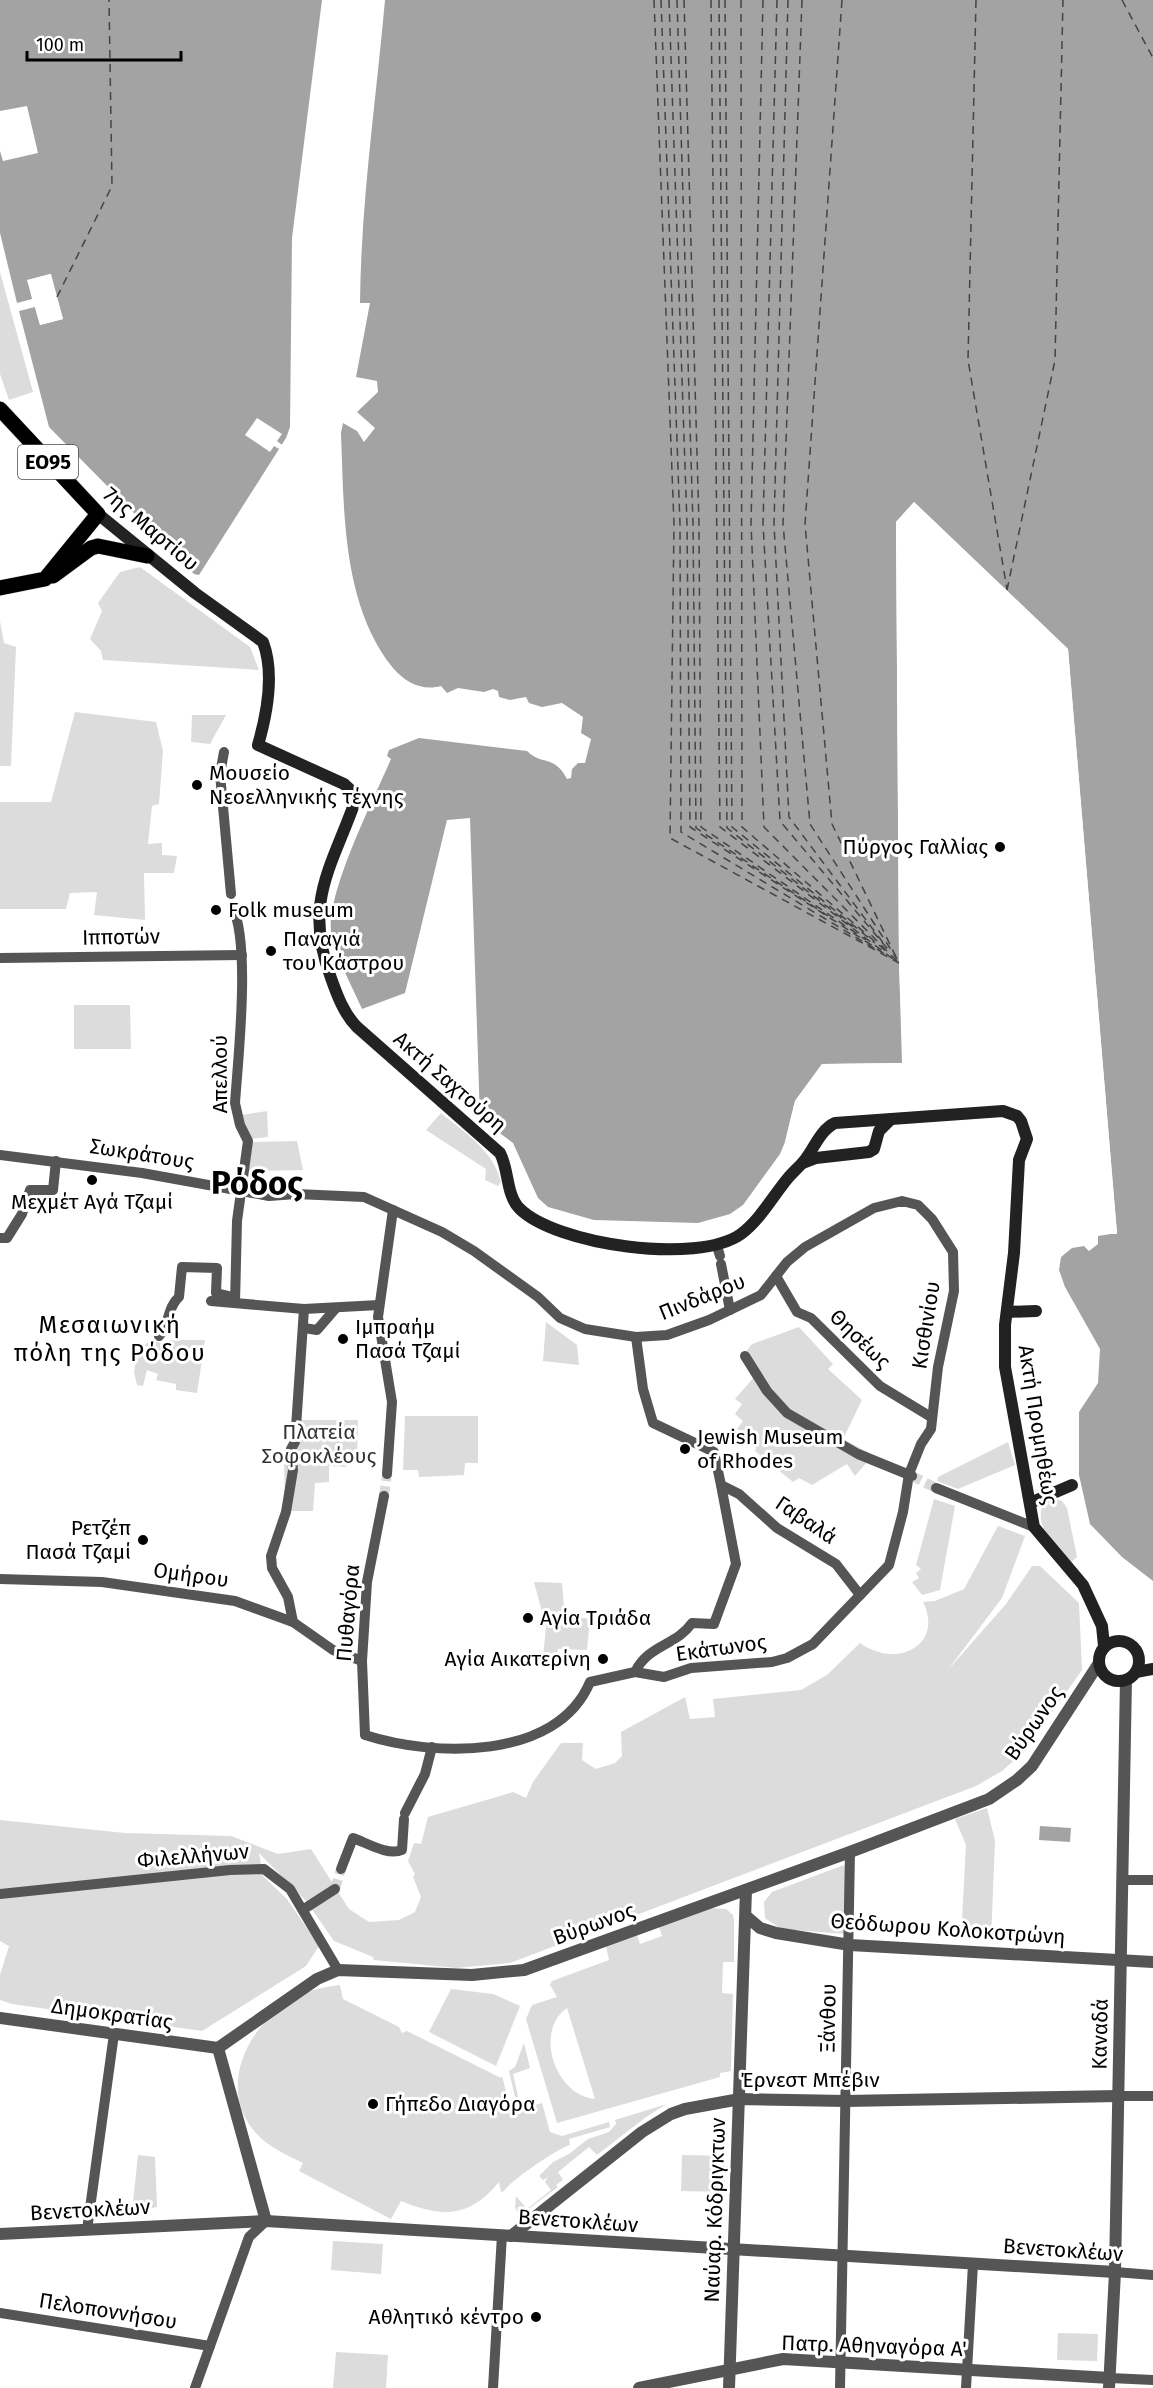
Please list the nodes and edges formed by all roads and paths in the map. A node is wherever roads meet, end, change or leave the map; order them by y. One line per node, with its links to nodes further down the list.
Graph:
1 (0, 409): 2 (main road, 7ης Μαρτίου / ΕΟ95)
2 (98, 514): 3 (main road, 7ης Μαρτίου); 4 (main road)
3 (147, 556): 4 (main road); 7 (main road, 7ης Μαρτίου)
4 (45, 579): 5 (main road)
5 (0, 588)
6 (224, 752): 8 (street)
7 (351, 788): 22 (main road, Ακτή Σαχτούρη)
8 (231, 894)
9 (232, 906): 10 (street, Απελλού)
10 (242, 955): 11 (street, Ιπποτών); 17 (street, Απελλού)
11 (0, 958)
12 (891, 1119): 13 (main road, Ακτή Σαχτούρη); 16 (main road, Ακτή Σαχτούρη); 16 (main road)
13 (1027, 1139): 31 (main road, Ακτή Προμηθέως)
14 (0, 1155): 15 (street, Σωκράτους)
15 (56, 1161): 17 (street, Σωκράτους); 21 (street)
16 (802, 1163): 22 (main road, Ακτή Σαχτούρη)
17 (243, 1190): 19 (street, Σωκράτους); 24 (street, Απελλού)
18 (902, 1202): 23 (street, Πινδάρου); 36 (street, Κισθινίου)
19 (393, 1210): 20 (street, Σωκράτους); 26 (street)
20 (406, 1217): 34 (street, Πινδάρου)
21 (3, 1238)
22 (719, 1255): 29 (street)
23 (776, 1276): 29 (street, Πινδάρου); 36 (street, Θησέως)
24 (235, 1300): 25 (street); 28 (street); 33 (street)
25 (211, 1301)
26 (379, 1305): 27 (street); 37 (street)
27 (336, 1308): 28 (street); 32 (street)
28 (304, 1309): 32 (street)
29 (730, 1310): 34 (street, Πινδάρου)
30 (1036, 1311): 31 (main road)
31 (1007, 1312): 43 (main road, Ακτή Προμηθέως)
32 (304, 1329): 47 (street)
33 (159, 1336)
34 (636, 1337): 39 (street)
35 (745, 1356): 38 (street)
36 (931, 1418): 38 (street, Κισθινίου)
37 (387, 1474)
38 (910, 1475): 46 (street, Εκάτωνος)
39 (721, 1485): 46 (street, Γαβαλά); 55 (street)
40 (1072, 1485): 43 (main road)
41 (936, 1488): 44 (street)
42 (384, 1496): 52 (street, Πυθαγόρα)
43 (1030, 1503): 44 (main road, Ακτή Προμηθέως)
44 (1034, 1527): 48 (main road, Ακτή Προμηθέως)
45 (0, 1579): 47 (street, Ομήρου)
46 (860, 1595): 55 (street, Εκάτωνος)
47 (293, 1623): 52 (street, Ομήρου)
48 (1102, 1626): 49 (main road); 50 (main road)
49 (1116, 1640): 50 (main road); 51 (main road)
50 (1104, 1646): 53 (main road)
51 (1140, 1659): 54 (main road); 56 (main road)
52 (362, 1661): 58 (street, Πυθαγόρα)
53 (1099, 1663): 57 (main road); 59 (street, Βύρωνος)
54 (1153, 1668): 56 (main road)
55 (635, 1672): 58 (street)
56 (1136, 1672): 57 (main road)
57 (1126, 1680): 61 (street, Καναδά)
58 (432, 1747): 60 (street)
59 (850, 1852): 64 (street, Βύρωνος); 68 (street, Ξάνθου)
60 (341, 1869)
61 (1123, 1880): 62 (street); 69 (street, Καναδά)
62 (1153, 1880)
63 (335, 1889): 66 (street)
64 (746, 1890): 67 (street, Ναύαρ. Κόδριγκτων); 71 (street, Βύρωνος)
65 (0, 1894): 66 (street, Φιλελλήνων)
66 (307, 1907): 71 (street, Φιλελλήνων)
67 (746, 1916): 68 (street, Θεόδωρου Κολοκοτρώνη); 77 (street, Ναύαρ. Κόδριγκτων)
68 (850, 1945): 69 (street, Θεόδωρου Κολοκοτρώνη); 78 (street, Ξάνθου)
69 (1121, 1960): 70 (street, Θεόδωρου Κολοκοτρώνη); 75 (street, Καναδά)
70 (1153, 1962)
71 (338, 1970): 74 (street, Βύρωνος)
72 (0, 2018): 73 (street, Δημοκρατίας)
73 (114, 2034): 74 (street, Δημοκρατίας); 80 (street)
74 (218, 2048): 79 (street)
75 (1119, 2096): 76 (street, Έρνεστ Μπέβιν); 78 (street, Έρνεστ Μπέβιν); 86 (street, Καναδά)
76 (1153, 2096)
77 (740, 2099): 78 (street, Έρνεστ Μπέβιν); 82 (street, Έρνεστ Μπέβιν); 83 (street, Ναύαρ. Κόδριγκτων)
78 (846, 2101): 84 (street, Ξάνθου)
79 (266, 2221): 80 (street, Βενετοκλέων); 82 (street, Βενετοκλέων); 89 (street)
80 (87, 2230): 81 (street, Βενετοκλέων)
81 (0, 2234)
82 (507, 2236): 83 (street, Βενετοκλέων); 96 (street)
83 (733, 2250): 84 (street, Βενετοκλέων); 92 (street, Ναύαρ. Κόδριγκτων)
84 (843, 2256): 85 (street, Βενετοκλέων); 90 (street, Ξάνθου)
85 (974, 2264): 86 (street, Βενετοκλέων); 91 (street)
86 (1115, 2272): 87 (street, Βενετοκλέων); 94 (street, Καναδά)
87 (1153, 2275)
88 (0, 2313): 89 (street, Πελοποννήσου)
89 (210, 2346): 95 (street)
90 (841, 2362): 91 (street, Πατρ. Αθηναγόρα Α'); 92 (street, Πατρ. Αθηναγόρα Α'); 99 (street, Ξάνθου)
91 (967, 2368): 94 (street, Πατρ. Αθηναγόρα Α'); 100 (street)
92 (729, 2370): 97 (street, Πατρ. Αθηναγόρα Α'); 98 (street, Ναύαρ. Κόδριγκτων)
93 (1153, 2380): 94 (street)
94 (1109, 2383)
95 (195, 2388)
96 (493, 2388)
97 (639, 2388)
98 (729, 2388)
99 (840, 2388)
100 (966, 2388)

